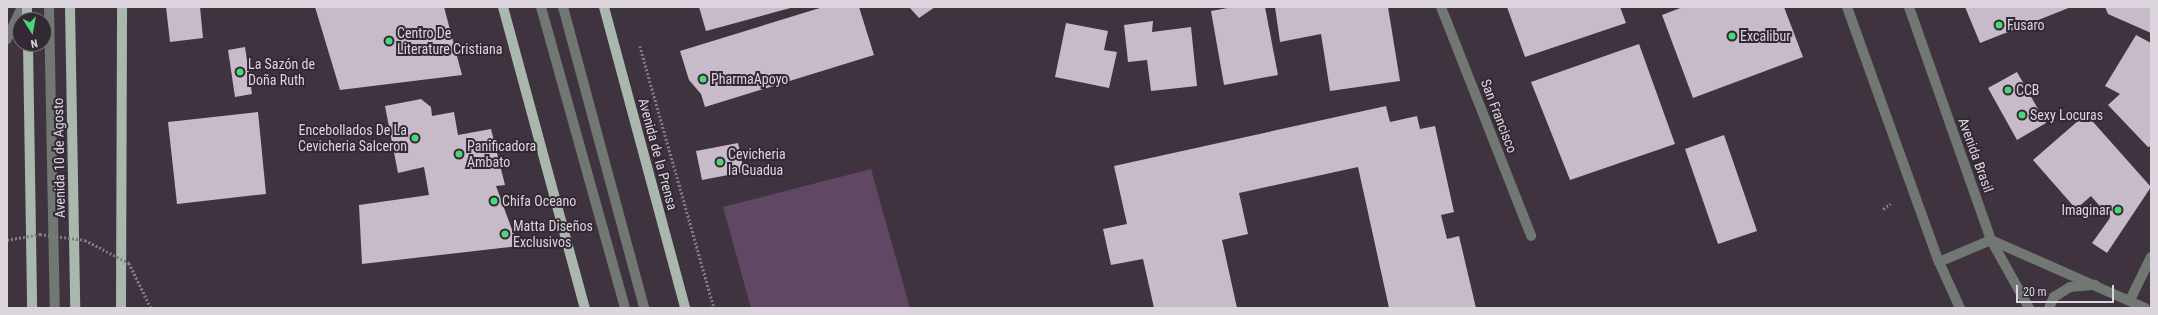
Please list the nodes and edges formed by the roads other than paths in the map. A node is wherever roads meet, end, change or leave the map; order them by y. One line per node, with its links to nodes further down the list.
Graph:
1 (22, 7): 12 (street)
2 (49, 7): 21 (street)
3 (70, 7): 22 (main road, Avenida 10 de Agosto)
4 (122, 7): 23 (main road)
5 (503, 7): 24 (main road)
6 (541, 7): 25 (street)
7 (563, 7): 26 (street)
8 (604, 7): 27 (main road, Avenida de la Prensa)
9 (1442, 7): 14 (street, San Francisco)
10 (1847, 7): 17 (street)
11 (1909, 7): 15 (street, Avenida Brasil)
12 (7, 40)
13 (28, 52): 20 (main road, Avenida 10 de Agosto)
14 (1531, 236)
15 (1991, 240): 17 (street); 18 (street); 29 (street, Avenida Brasil)
16 (2151, 257): 19 (street)
17 (1939, 262): 28 (street)
18 (2096, 285): 19 (street); 30 (street)
19 (2130, 300): 31 (street)
20 (32, 308)
21 (55, 308)
22 (75, 308)
23 (121, 308)
24 (585, 308)
25 (625, 308)
26 (644, 308)
27 (685, 308)
28 (1960, 308)
29 (2029, 308)
30 (2049, 308)
31 (2145, 308)

